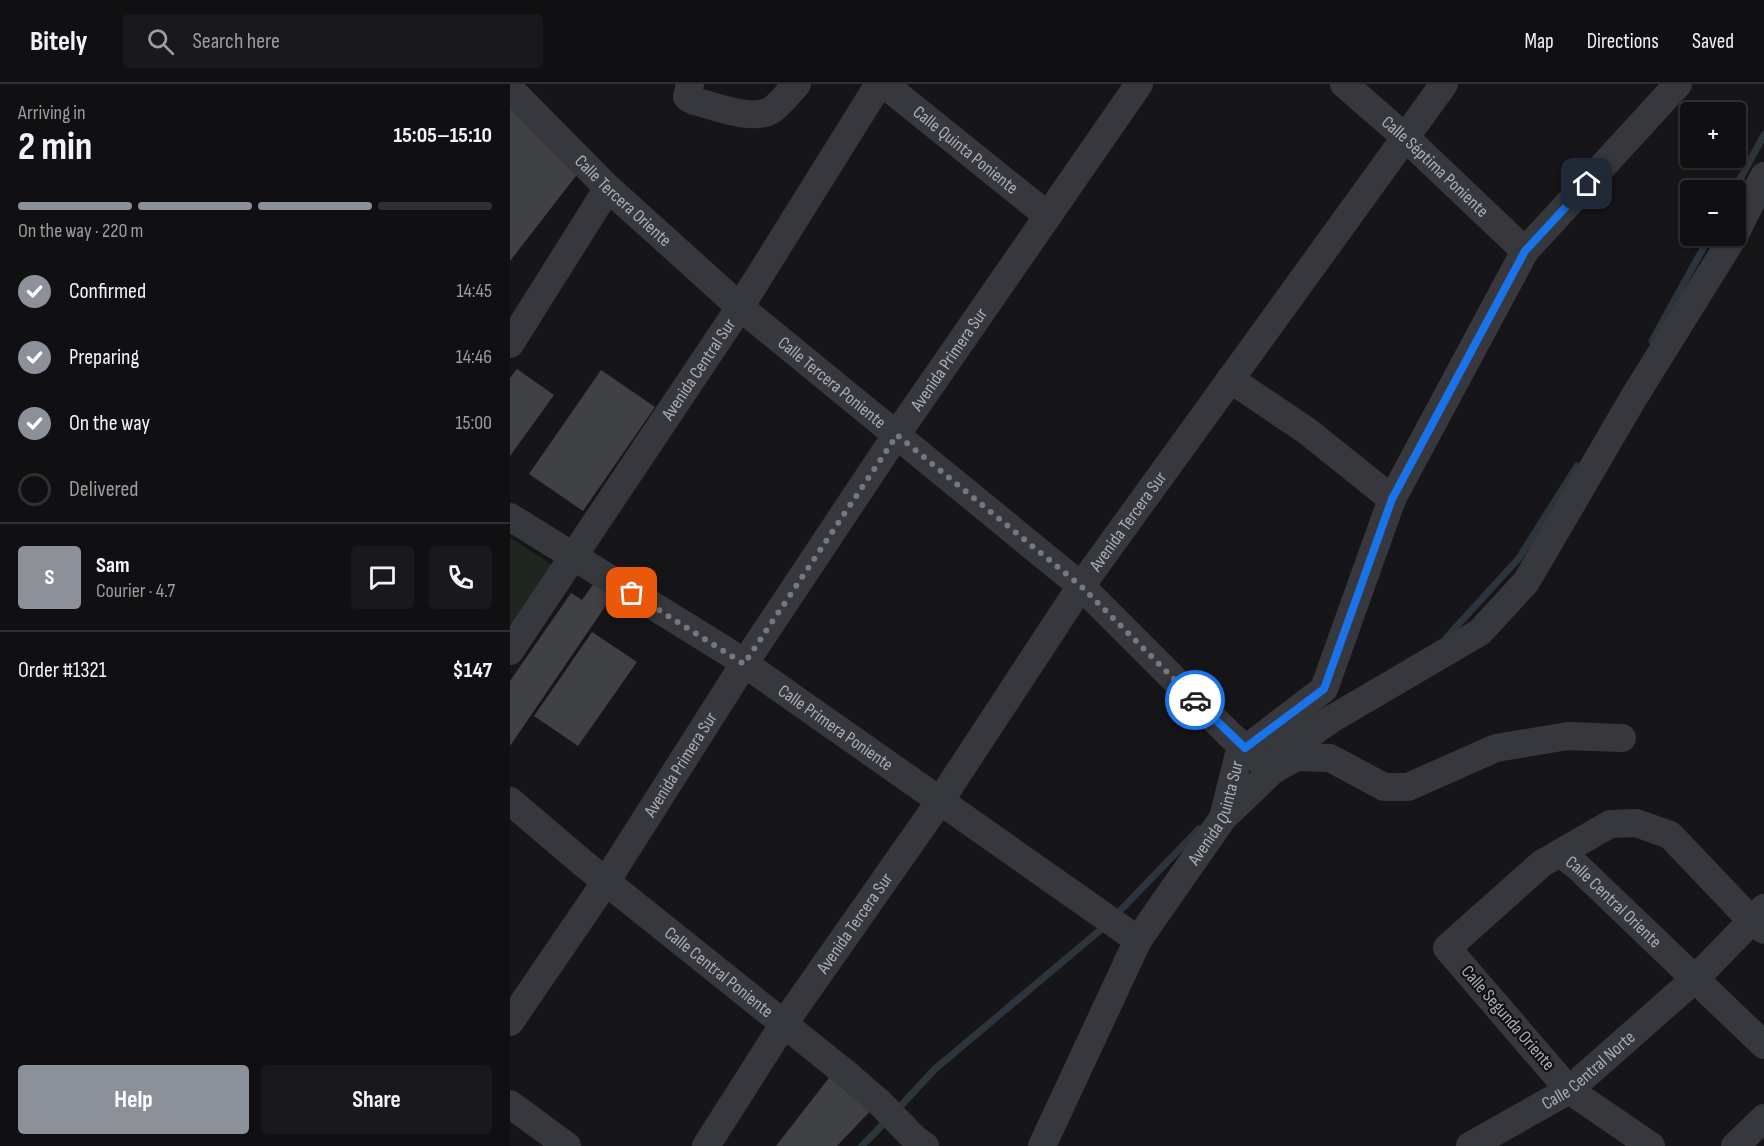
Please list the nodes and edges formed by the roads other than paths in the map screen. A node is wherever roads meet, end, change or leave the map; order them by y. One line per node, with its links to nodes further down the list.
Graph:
1 (690, 84): 2 (street)
2 (797, 84)
3 (882, 84): 13 (street, Calle Quinta Poniente); 16 (street, Avenida Central Sur)
4 (1138, 84): 13 (street, Avenida Primera Sur)
5 (1344, 84): 9 (street, Calle Séptima Poniente)
6 (1444, 84): 9 (street, Avenida Tercera Sur)
7 (1678, 84): 15 (street, Avenida Quinta Sur)
8 (510, 89): 11 (street, Calle Tercera Oriente)
9 (1406, 138): 15 (street, Calle Séptima Poniente); 18 (street, Avenida Tercera Sur)
10 (1764, 176): 12 (street)
11 (608, 188): 16 (street, Calle Tercera Oriente); 17 (street)
12 (1746, 212)
13 (1048, 216): 19 (street, Avenida Primera Sur)
14 (1728, 246): 27 (street)
15 (1525, 251): 20 (street, Avenida Quinta Sur)
16 (740, 307): 19 (street, Calle Tercera Poniente); 22 (street, Avenida Central Sur)
17 (510, 344)
18 (1230, 379): 20 (street); 23 (street, Avenida Tercera Sur)
19 (897, 435): 23 (street, Calle Tercera Poniente); 25 (street, Avenida Primera Sur)
20 (1392, 499): 27 (street, Avenida Quinta Sur)
21 (510, 517): 22 (street, Calle Primera Poniente)
22 (572, 557): 24 (street, Avenida Central Sur); 25 (street, Calle Primera Poniente)
23 (1081, 586): 27 (street, Calle Tercera Poniente); 29 (street, Avenida Tercera Sur)
24 (510, 651)
25 (744, 664): 29 (street, Calle Primera Poniente); 31 (street, Avenida Primera Sur)
26 (1622, 738): 27 (street, Calle Tercera Poniente)
27 (1270, 760): 33 (street, Avenida Quinta Sur)
28 (510, 801): 31 (street, Calle Central Poniente)
29 (940, 801): 33 (street, Calle Primera Poniente); 37 (street, Avenida Tercera Sur)
30 (1571, 847): 32 (street); 34 (street, Calle Central Oriente); 35 (street, Calle Central Oriente)
31 (607, 880): 36 (street, Avenida Primera Sur); 37 (street, Calle Central Poniente)
32 (1760, 919): 35 (street, Calle Central Norte)
33 (1136, 937): 46 (street, Avenida Quinta Sur)
34 (1447, 948): 39 (street, Calle Segunda Oriente)
35 (1696, 978): 38 (street); 39 (street, Calle Central Norte)
36 (510, 1022)
37 (783, 1025): 44 (street, Avenida Tercera Sur); 45 (street, Calle Central Poniente)
38 (1764, 1045)
39 (1569, 1090): 42 (street, Calle Central Norte); 48 (street, Calle Segunda Oriente)
40 (510, 1104): 43 (street)
41 (1764, 1118): 49 (street)
42 (1505, 1138): 47 (street, Calle Central Norte)
43 (567, 1146)
44 (706, 1146)
45 (925, 1146)
46 (1042, 1146)
47 (1470, 1146)
48 (1652, 1146)
49 (1735, 1146)

